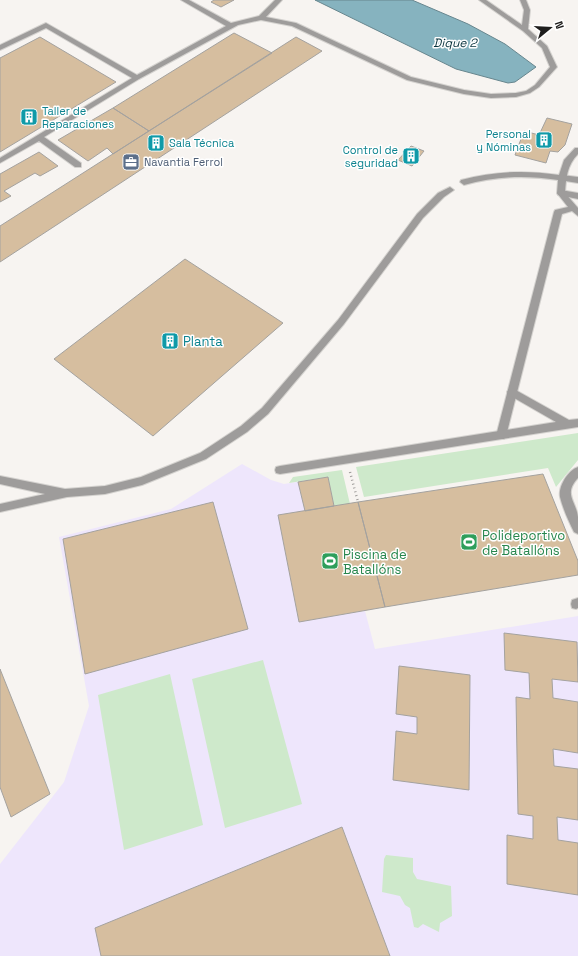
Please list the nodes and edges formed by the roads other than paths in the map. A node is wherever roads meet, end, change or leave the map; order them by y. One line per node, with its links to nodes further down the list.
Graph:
1 (184, 0): 6 (street)
2 (279, 0): 5 (street)
3 (483, 0): 7 (street)
4 (523, 0): 7 (street)
5 (261, 18): 6 (street); 7 (street)
6 (231, 26): 9 (street)
7 (525, 30)
8 (0, 48): 9 (street)
9 (137, 78): 10 (street)
10 (39, 137): 12 (street); 13 (street)
11 (578, 150): 14 (street)
12 (0, 160)
13 (78, 165)
14 (562, 178): 15 (street); 16 (street); 18 (street)
15 (578, 180)
16 (464, 182)
17 (450, 190): 27 (street)
18 (561, 193): 19 (street); 20 (street)
19 (578, 196)
20 (576, 210): 21 (street)
21 (512, 392): 22 (street); 23 (street)
22 (574, 424): 23 (street)
23 (501, 436): 24 (street)
24 (280, 470)
25 (578, 471): 29 (street)
26 (0, 480): 27 (street)
27 (66, 493): 28 (street)
28 (0, 508)
29 (578, 528)

